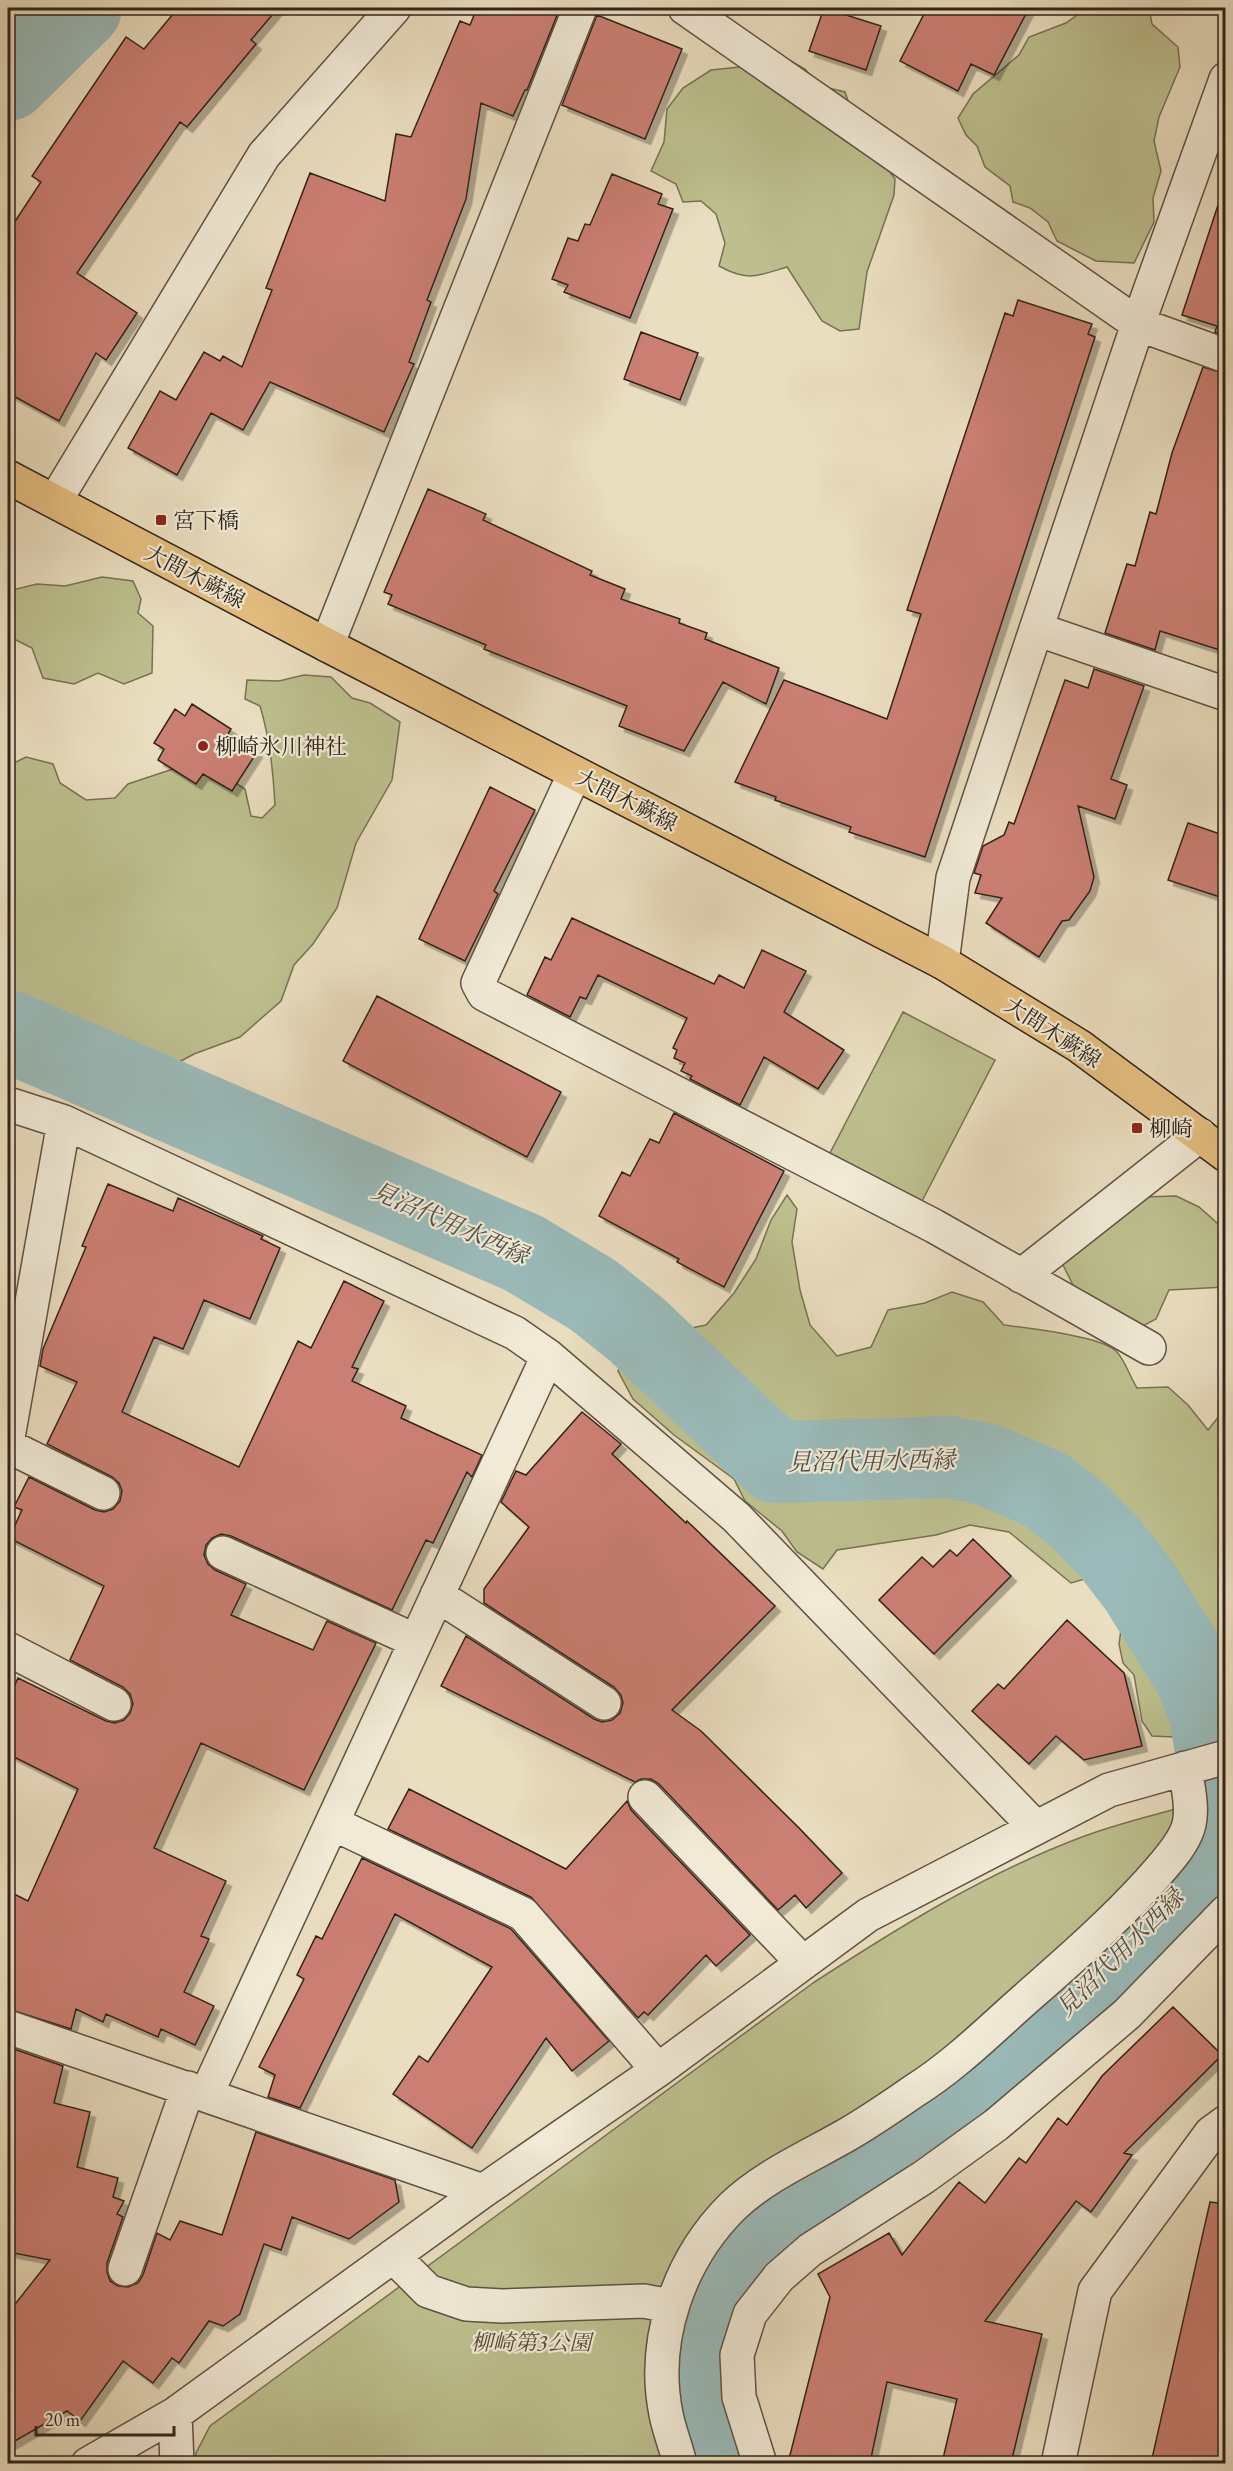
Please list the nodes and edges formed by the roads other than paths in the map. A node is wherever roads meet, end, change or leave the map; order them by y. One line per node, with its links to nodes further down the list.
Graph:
1 (394, 8): 8 (street)
2 (580, 8): 10 (street)
3 (685, 8): 5 (street)
4 (1226, 79): 5 (street)
5 (1138, 324): 6 (street); 9 (street)
6 (1226, 356)
7 (8, 477): 8 (main road, 大間木蕨線)
8 (54, 501): 10 (main road, 大間木蕨線)
9 (1036, 629): 11 (street); 13 (street)
10 (327, 645): 12 (main road, 大間木蕨線)
11 (1226, 694)
12 (575, 773): 13 (main road, 大間木蕨線); 18 (street)
13 (942, 962): 16 (main road, 大間木蕨線)
14 (8, 1104): 15 (street)
15 (64, 1122): 20 (street); 21 (street)
16 (1200, 1135): 17 (main road, 大間木蕨線); 18 (street)
17 (1226, 1155)
18 (1020, 1276): 19 (street)
19 (1149, 1348)
20 (548, 1356): 25 (street); 34 (street)
21 (8, 1437)
22 (8, 1446): 23 (street)
23 (103, 1493)
24 (223, 1553): 26 (street)
25 (437, 1595): 26 (street); 28 (street)
26 (416, 1641): 33 (street)
27 (8, 1649): 29 (street)
28 (604, 1703)
29 (114, 1704)
30 (1226, 1757): 31 (street)
31 (1187, 1768): 34 (street); 44 (street)
32 (645, 1797): 36 (street)
33 (332, 1823): 38 (street); 39 (street)
34 (1036, 1828): 36 (street)
35 (1226, 1912): 49 (street)
36 (803, 1963): 38 (street)
37 (8, 2026): 39 (street)
38 (658, 2070): 41 (street)
39 (197, 2092): 41 (street); 43 (street)
40 (1226, 2122): 50 (street)
41 (483, 2192): 42 (street)
42 (393, 2256): 44 (street); 45 (street)
43 (125, 2269)
44 (670, 2306): 48 (street)
45 (175, 2414): 46 (street); 47 (street)
46 (88, 2463)
47 (177, 2463)
48 (680, 2463)
49 (759, 2463)
50 (1059, 2463)

